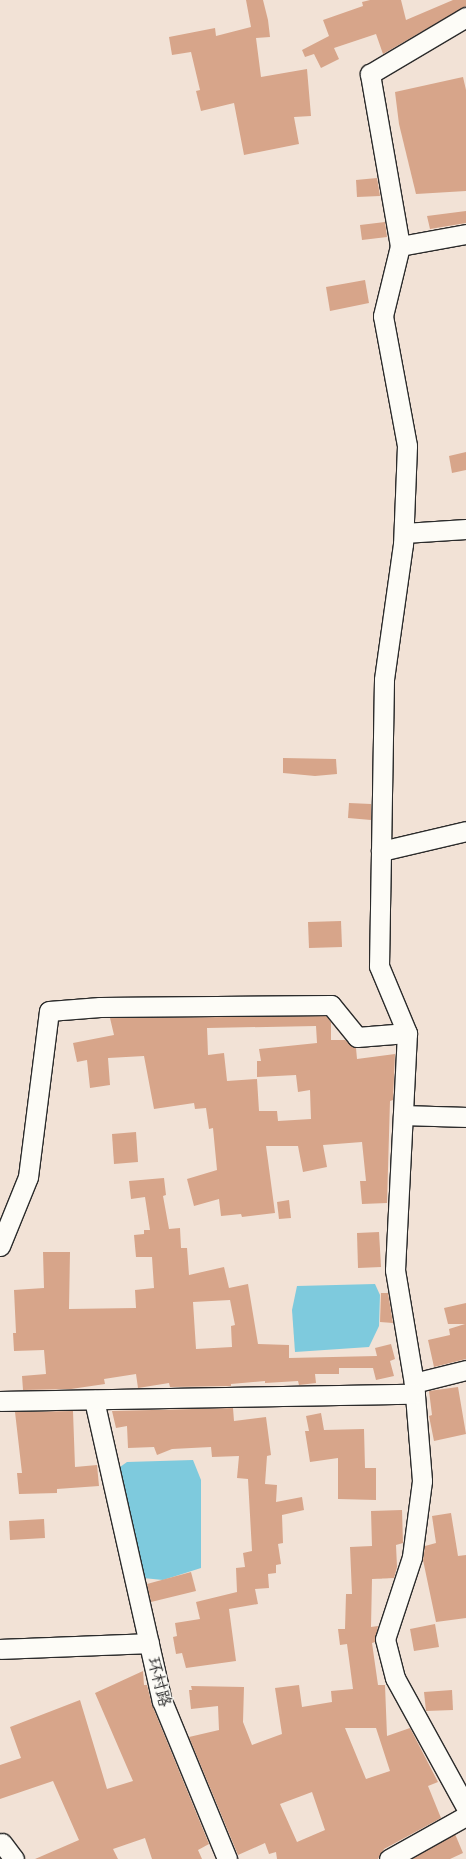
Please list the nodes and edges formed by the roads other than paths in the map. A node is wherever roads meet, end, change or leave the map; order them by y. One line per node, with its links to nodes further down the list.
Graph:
1 (466, 17): 3 (street)
2 (466, 234): 3 (street)
3 (400, 246): 5 (street)
4 (466, 529): 5 (street)
5 (404, 533): 7 (street)
6 (466, 831): 7 (street)
7 (381, 851): 8 (street)
8 (407, 1033): 9 (street); 11 (street)
9 (402, 1115): 10 (street); 13 (street)
10 (466, 1117)
11 (0, 1246)
12 (466, 1370): 13 (street)
13 (414, 1388): 14 (street); 18 (street)
14 (94, 1400): 15 (street); 16 (street)
15 (0, 1401)
16 (149, 1643): 17 (street, 环村路); 22 (street, 环村路)
17 (0, 1650)
18 (463, 1797)
19 (466, 1816): 23 (street)
20 (2, 1843): 21 (street)
21 (14, 1859)
22 (227, 1859)
23 (389, 1859)

